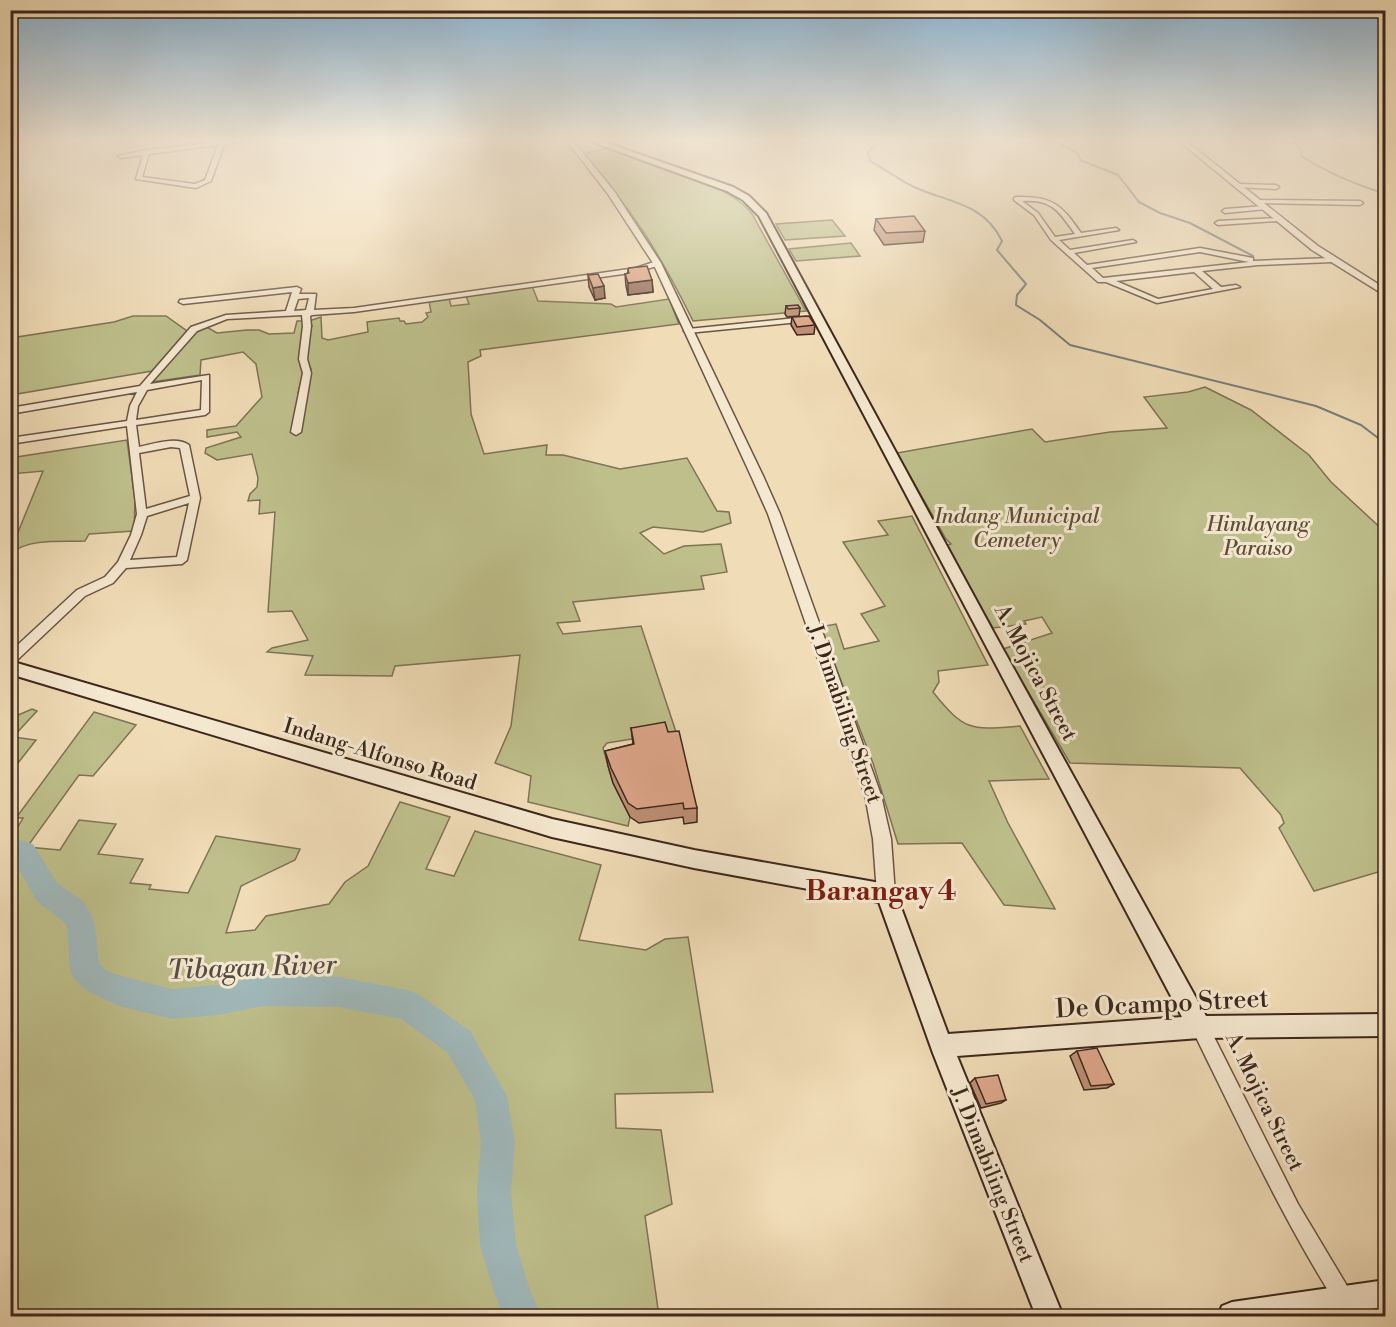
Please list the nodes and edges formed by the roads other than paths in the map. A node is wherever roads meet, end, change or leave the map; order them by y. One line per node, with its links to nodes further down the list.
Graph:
1 (618, 203): 18 (street, J. Dimabiling Street)
2 (750, 203): 29 (main road, A. Mojica Street)
3 (1021, 203): 13 (street)
4 (1050, 203): 12 (street)
5 (1259, 203): 7 (street)
6 (1360, 203): 7 (street)
7 (1261, 205): 8 (street); 9 (street)
8 (1225, 211)
9 (1277, 219): 10 (street); 16 (street)
10 (1218, 223)
11 (1116, 230): 12 (street)
12 (1079, 235): 13 (street)
13 (1053, 239): 15 (street)
14 (1133, 242): 15 (street)
15 (1069, 252): 19 (street)
16 (1332, 260): 17 (street); 25 (street)
17 (1258, 262): 19 (street); 20 (street)
18 (657, 263): 27 (street); 30 (street, J. Dimabiling Street)
19 (1085, 267): 21 (street)
20 (1195, 269): 21 (street); 23 (street)
21 (1107, 279): 23 (street)
22 (1236, 287): 23 (street)
23 (1219, 290)
24 (298, 292): 26 (street); 27 (street); 28 (street)
25 (1386, 293)
26 (183, 302)
27 (310, 314): 28 (street); 34 (street)
28 (289, 315): 31 (street)
29 (819, 318): 30 (street); 44 (main road, A. Mojica Street)
30 (688, 331): 42 (street, J. Dimabiling Street)
31 (143, 387): 32 (street); 33 (street); 33 (street)
32 (10, 411)
33 (131, 422): 35 (street); 36 (street)
34 (296, 432)
35 (10, 441)
36 (134, 451): 37 (street); 38 (street)
37 (195, 498): 38 (street); 39 (street)
38 (142, 514): 39 (street)
39 (123, 564): 40 (street)
40 (10, 660)
41 (10, 667): 42 (main road, Indang-Alfonso Road)
42 (886, 894): 45 (main road, J. Dimabiling Street)
43 (1386, 1025): 44 (main road, De Ocampo Street)
44 (1200, 1027): 45 (main road, De Ocampo Street); 47 (street, A. Mojica Street)
45 (942, 1046): 48 (main road, J. Dimabiling Street)
46 (1386, 1293): 47 (main road)
47 (1349, 1308): 49 (main road)
48 (1050, 1317)
49 (1232, 1317)

